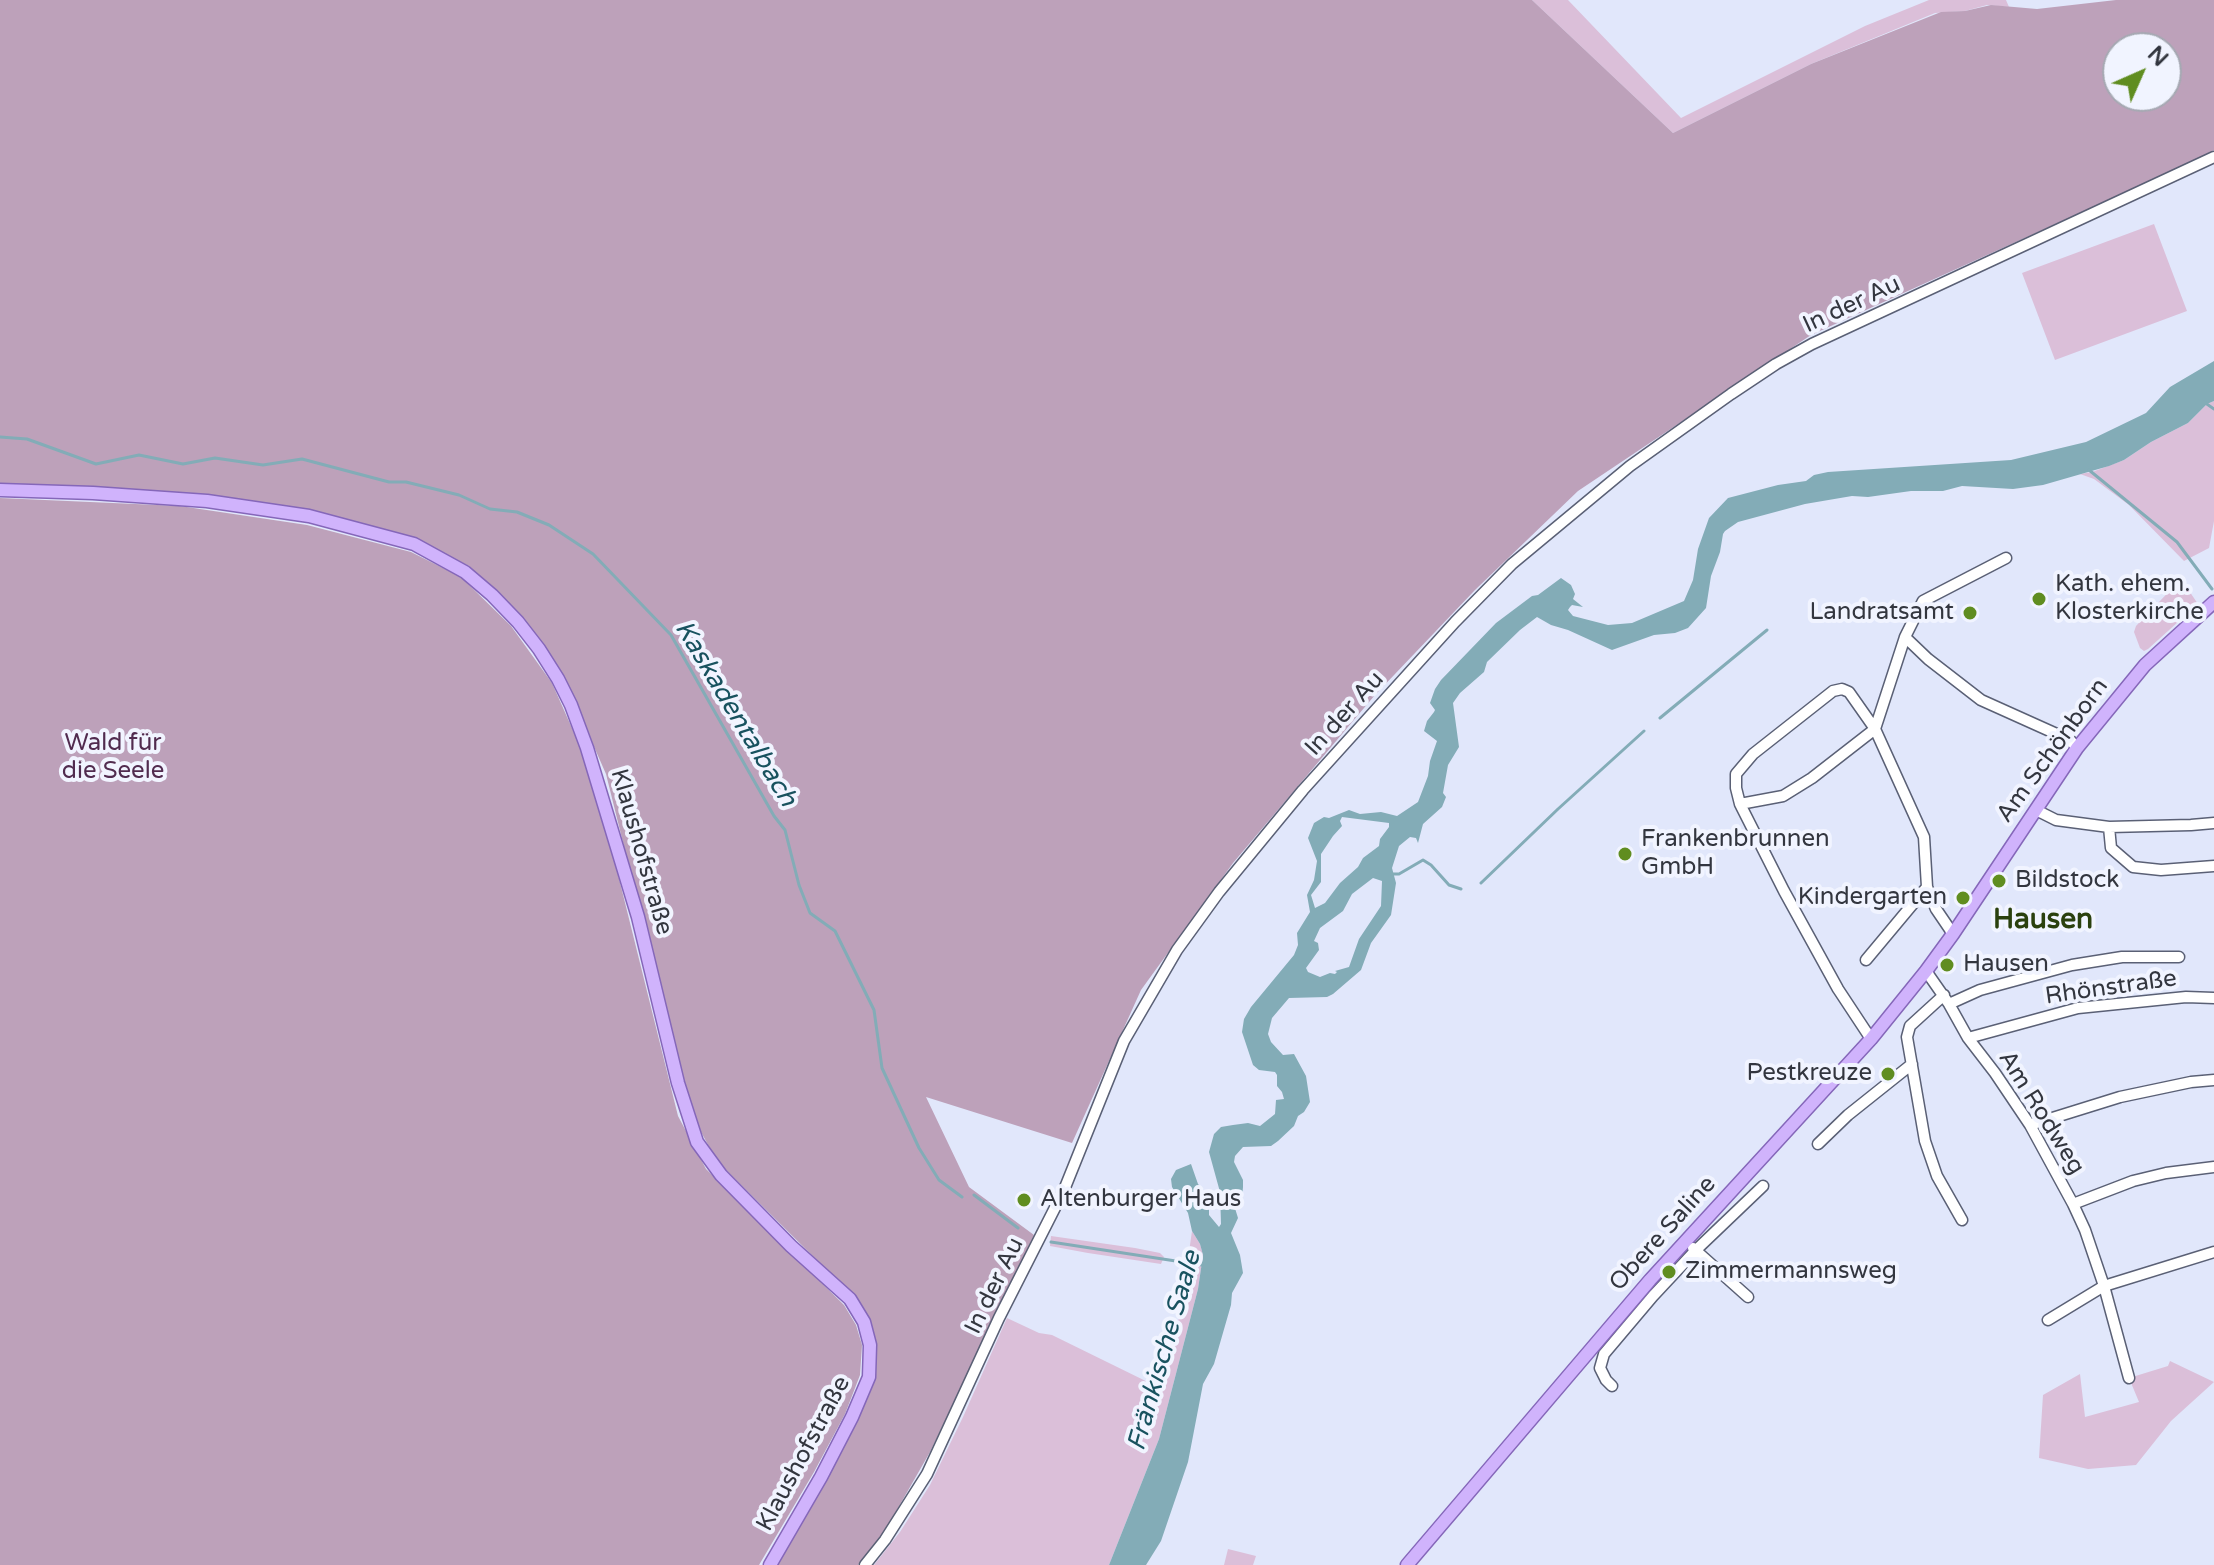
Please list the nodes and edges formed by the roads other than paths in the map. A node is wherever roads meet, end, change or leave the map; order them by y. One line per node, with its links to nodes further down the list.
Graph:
1 (2214, 157): 38 (street, In der Au)
2 (0, 490): 37 (main road, Klaushofstraße)
3 (2006, 558): 5 (street)
4 (2210, 605): 7 (main road, Am Schönborn)
5 (1905, 637): 6 (street); 7 (street)
6 (1875, 729): 8 (street); 8 (street); 13 (street)
7 (2077, 748): 9 (main road, Am Schönborn)
8 (1740, 804): 21 (street)
9 (2036, 810): 11 (street); 14 (main road, Am Schönborn)
10 (2214, 823): 11 (street)
11 (2109, 827): 12 (street)
12 (2214, 866)
13 (1927, 887): 14 (street); 16 (street)
14 (1953, 934): 17 (main road, Obere Saline)
15 (2179, 957): 19 (street)
16 (1866, 960)
17 (1926, 971): 19 (street, Am Rodweg); 21 (main road, Obere Saline)
18 (2214, 998): 20 (street, Rhönstraße)
19 (1946, 1000): 20 (street, Am Rodweg); 22 (street)
20 (1968, 1038): 24 (street, Am Rodweg)
21 (1871, 1039): 30 (main road, Obere Saline)
22 (1912, 1064): 25 (street); 29 (street)
23 (2214, 1080): 24 (street)
24 (2030, 1125): 28 (street, Am Rodweg)
25 (1818, 1144)
26 (2214, 1167): 28 (street)
27 (1763, 1186): 30 (street, Obere Saline)
28 (2073, 1204): 32 (street, Am Rodweg)
29 (1962, 1220)
30 (1691, 1245): 33 (street); 36 (street, Obere Saline); 39 (main road, Obere Saline)
31 (2214, 1252): 32 (street)
32 (2104, 1286): 34 (street); 35 (street, Am Rodweg)
33 (1748, 1297)
34 (2048, 1320)
35 (2129, 1378)
36 (1612, 1386)
37 (770, 1565)
38 (865, 1565)
39 (1407, 1565)

